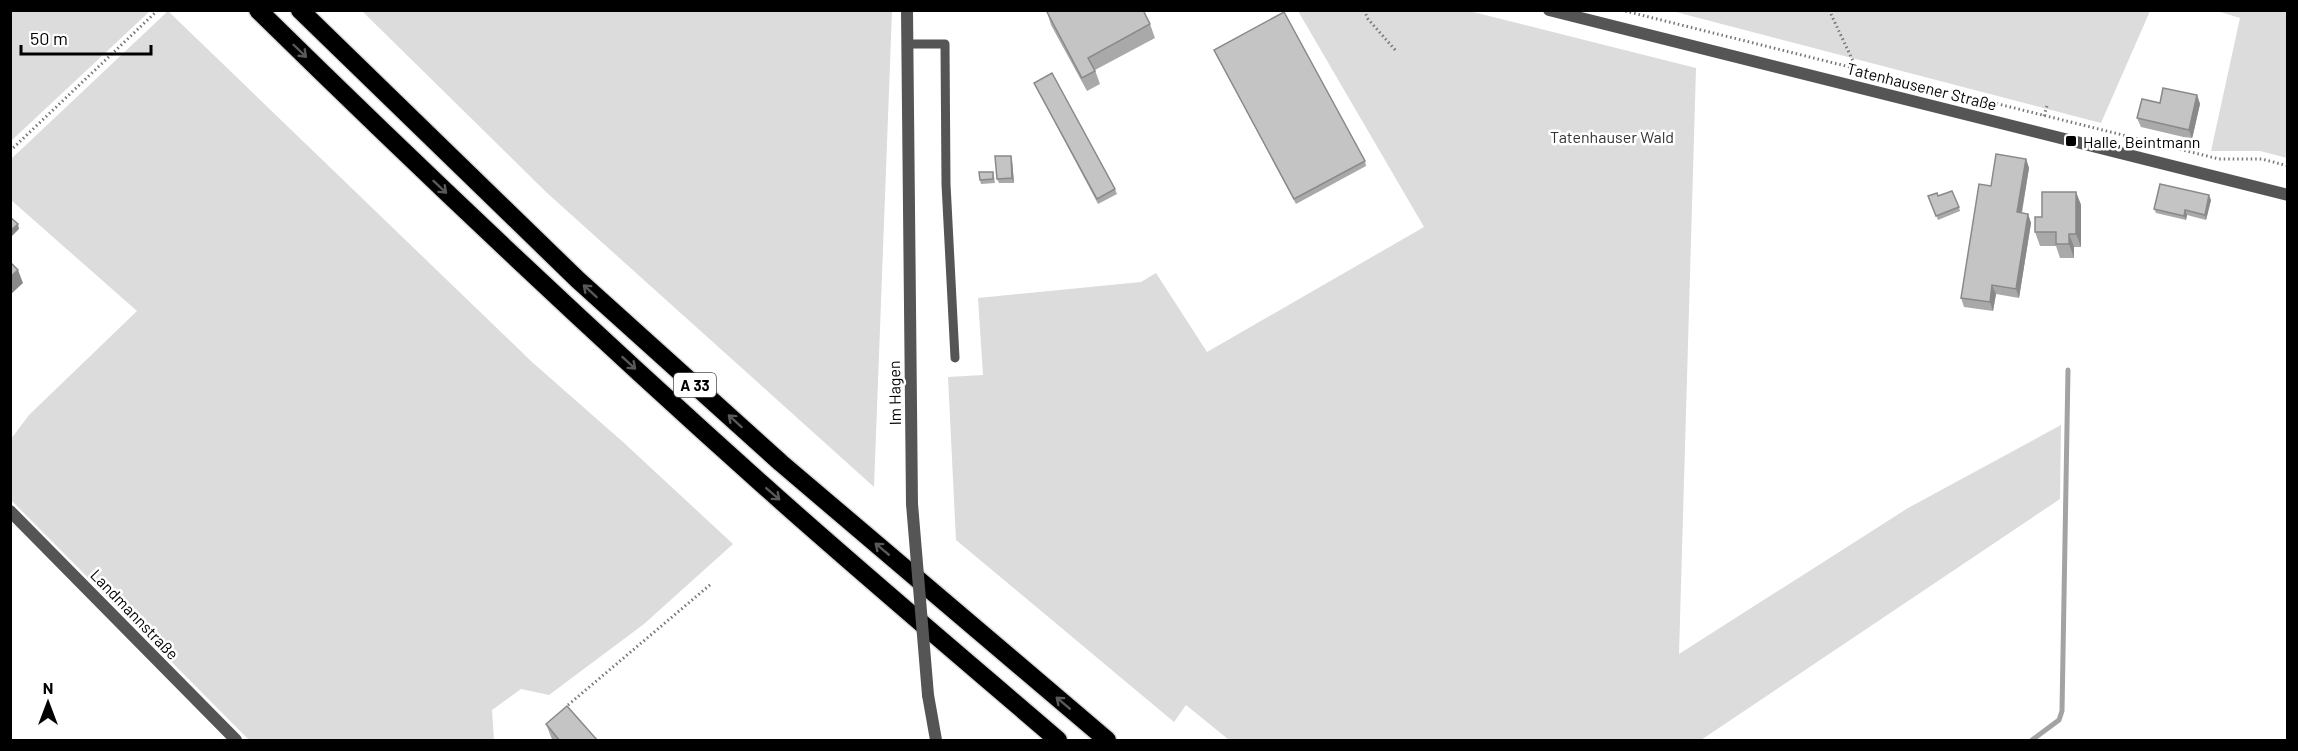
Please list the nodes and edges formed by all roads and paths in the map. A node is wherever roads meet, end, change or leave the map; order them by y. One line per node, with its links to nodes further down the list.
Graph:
1 (158, 10): 12 (path)
2 (258, 10): 21 (highway, A 33, one-way to 21)
3 (300, 10): 22 (highway, A 33, one-way to 3)
4 (907, 10): 9 (street, Im Hagen)
5 (1364, 10): 10 (path)
6 (1549, 10): 14 (street, Tatenhausener Straße)
7 (1621, 10): 13 (path)
8 (1829, 10): 11 (path)
9 (907, 44): 15 (lane); 20 (street, Im Hagen, bridge)
10 (1397, 52)
11 (1853, 61)
12 (10, 151)
13 (2288, 166)
14 (2288, 195)
15 (955, 358)
16 (10, 511): 19 (street, Landmannstraße)
17 (711, 584): 18 (path)
18 (568, 705)
19 (236, 741)
20 (936, 741)
21 (1058, 741)
22 (1107, 741)

